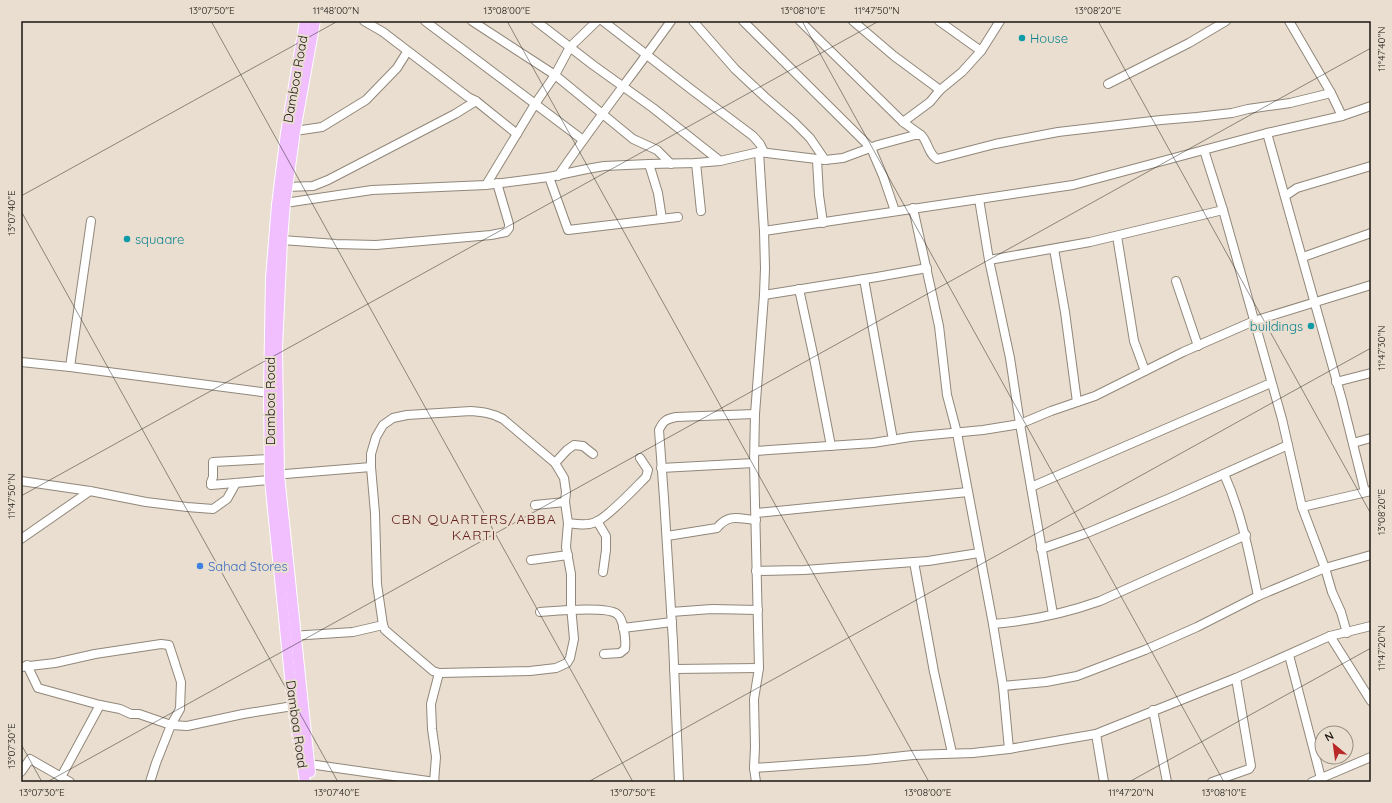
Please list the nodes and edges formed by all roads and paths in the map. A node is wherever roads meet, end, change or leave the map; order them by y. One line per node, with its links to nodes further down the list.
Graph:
1 (305, 21): 85 (main road, Damboa Road)
2 (315, 21): 33 (main road, Damboa Road)
3 (364, 21): 20 (street)
4 (425, 21): 28 (street)
5 (472, 21): 22 (street)
6 (536, 21): 18 (street)
7 (596, 21): 18 (street)
8 (603, 21): 21 (street)
9 (671, 21): 21 (street)
10 (693, 21): 41 (street)
11 (743, 21): 38 (street)
12 (800, 21): 32 (street)
13 (853, 21): 25 (street)
14 (939, 21): 19 (street)
15 (1000, 21): 19 (street)
16 (1226, 21): 23 (street)
17 (1290, 21): 26 (street)
18 (570, 47): 22 (street); 24 (street)
19 (981, 51): 25 (street)
20 (407, 52): 27 (street); 33 (street)
21 (646, 55): 24 (street); 40 (street)
22 (555, 75): 28 (street); 30 (street)
23 (1108, 84)
24 (624, 86): 30 (street); 42 (street)
25 (940, 90): 32 (street)
26 (1331, 93): 31 (street); 36 (street)
27 (476, 101): 35 (street); 51 (street)
28 (535, 104): 35 (street); 37 (street)
29 (1371, 106): 31 (street)
30 (602, 114): 37 (street); 45 (street)
31 (1342, 116): 34 (street)
32 (903, 122): 36 (street)
33 (295, 131): 51 (main road, Damboa Road)
34 (1267, 133): 39 (street); 52 (street)
35 (517, 134): 50 (street)
36 (921, 135): 38 (street)
37 (583, 140): 47 (street)
38 (870, 148): 41 (street); 58 (street)
39 (1204, 150): 53 (street); 57 (street)
40 (761, 152): 41 (street); 42 (street); 63 (street)
41 (821, 160): 62 (street)
42 (720, 161): 43 (street)
43 (696, 163): 45 (street); 56 (street)
44 (649, 164): 45 (street); 47 (street); 60 (street)
45 (671, 164)
46 (1371, 166): 52 (street)
47 (558, 176): 48 (street)
48 (549, 178): 49 (street); 60 (street)
49 (497, 183): 50 (street); 66 (street)
50 (486, 185): 54 (street)
51 (287, 187): 54 (main road, Damboa Road)
52 (1285, 196): 68 (street)
53 (978, 199): 55 (street); 69 (street)
54 (285, 203): 66 (main road, Damboa Road)
55 (913, 208): 58 (street); 70 (street)
56 (701, 210)
57 (1223, 210): 65 (street); 77 (street)
58 (895, 211): 62 (street)
59 (678, 217): 60 (street)
60 (662, 219)
61 (91, 221): 80 (street)
62 (823, 223): 63 (street)
63 (764, 231): 75 (street)
64 (1371, 233): 68 (street)
65 (1117, 236): 67 (street); 81 (street)
66 (282, 240): 104 (main road, Damboa Road)
67 (1054, 249): 69 (street); 86 (street)
68 (1303, 257): 76 (street)
69 (989, 260): 88 (street)
70 (927, 268): 71 (street); 89 (street)
71 (864, 279): 74 (street); 91 (street)
72 (1176, 281): 78 (street)
73 (1371, 285): 76 (street)
74 (799, 289): 75 (street); 94 (street)
75 (764, 295): 87 (street)
76 (1314, 302): 77 (street); 83 (street)
77 (1254, 321): 78 (street); 84 (street)
78 (1198, 346): 81 (street)
79 (21, 362): 80 (street)
80 (70, 367): 85 (street)
81 (1144, 371): 86 (street)
82 (1371, 373): 83 (street)
83 (1336, 382): 92 (street)
84 (1271, 383): 93 (street); 107 (street)
85 (269, 393): 98 (main road, Damboa Road)
86 (1077, 402): 88 (street)
87 (756, 414): 95 (street); 102 (street)
88 (1020, 424): 89 (street); 107 (street)
89 (957, 433): 91 (street); 110 (street)
90 (1371, 438): 92 (street)
91 (893, 440): 94 (street)
92 (1353, 443): 109 (street)
93 (1288, 444): 103 (street); 113 (street)
94 (831, 446): 95 (street)
95 (755, 451): 100 (street)
96 (593, 454): 99 (street)
97 (640, 458): 115 (street)
98 (270, 459): 104 (main road, Damboa Road); 106 (street)
99 (556, 463): 101 (street); 111 (street)
100 (754, 463): 102 (street); 114 (street)
101 (371, 467): 104 (street); 137 (street)
102 (661, 468): 118 (street)
103 (1224, 474): 117 (street); 120 (street)
104 (273, 477): 106 (street); 141 (main road, Damboa Road)
105 (21, 481): 108 (street)
106 (236, 483): 108 (street)
107 (1031, 487): 120 (street)
108 (90, 491): 119 (street)
109 (1368, 491): 113 (street)
110 (968, 492): 114 (street); 121 (street)
111 (565, 502): 112 (street); 116 (street)
112 (535, 504)
113 (1302, 507): 126 (street)
114 (756, 517): 118 (street); 127 (street)
115 (597, 521): 116 (street); 128 (street)
116 (568, 523): 122 (street)
117 (1246, 535): 129 (street); 134 (street)
118 (667, 536): 133 (street)
119 (21, 539)
120 (1042, 549): 134 (street)
121 (979, 553): 125 (street); 136 (street)
122 (568, 555): 124 (street); 131 (street)
123 (1371, 555): 126 (street)
124 (531, 560)
125 (914, 562): 127 (street); 158 (street)
126 (1325, 568): 129 (street); 140 (street)
127 (756, 571): 130 (street)
128 (603, 572)
129 (1258, 596): 150 (street)
130 (758, 610): 133 (street); 146 (street)
131 (571, 611): 132 (street); 139 (street); 148 (street)
132 (540, 612)
133 (671, 612): 135 (street)
134 (1054, 614): 136 (street)
135 (672, 622): 139 (street); 147 (street)
136 (993, 624): 150 (street)
137 (382, 625): 141 (street); 148 (street)
138 (1371, 626): 140 (street)
139 (623, 628): 143 (street)
140 (1347, 633): 142 (street)
141 (291, 636): 153 (main road, Damboa Road); 160 (main road, Damboa Road)
142 (1330, 636): 144 (street); 151 (street)
143 (604, 654)
144 (1289, 655): 149 (street); 165 (street)
145 (24, 666): 152 (street); 155 (street)
146 (759, 668): 147 (street); 161 (street)
147 (674, 669): 171 (street)
148 (439, 673): 170 (street)
149 (1236, 678): 154 (street); 175 (street)
150 (1003, 686): 157 (street)
151 (1371, 701)
152 (100, 705): 155 (street); 163 (street)
153 (293, 706): 155 (street); 160 (main road, Damboa Road)
154 (1153, 710): 156 (street); 174 (street)
155 (171, 725): 167 (street)
156 (1096, 734): 157 (street); 173 (street)
157 (1009, 749): 158 (street)
158 (952, 753): 161 (street)
159 (1371, 757): 165 (street)
160 (306, 765): 164 (street); 168 (main road, Damboa Road); 169 (main road, Damboa Road)
161 (754, 768): 172 (street)
162 (21, 772): 163 (street)
163 (62, 777): 166 (street)
164 (395, 779): 170 (street)
165 (1322, 780): 176 (street)
166 (70, 782)
167 (150, 782)
168 (305, 782)
169 (311, 782)
170 (434, 782)
171 (679, 782)
172 (756, 782)
173 (1104, 782)
174 (1167, 782)
175 (1212, 782)
176 (1312, 782)

